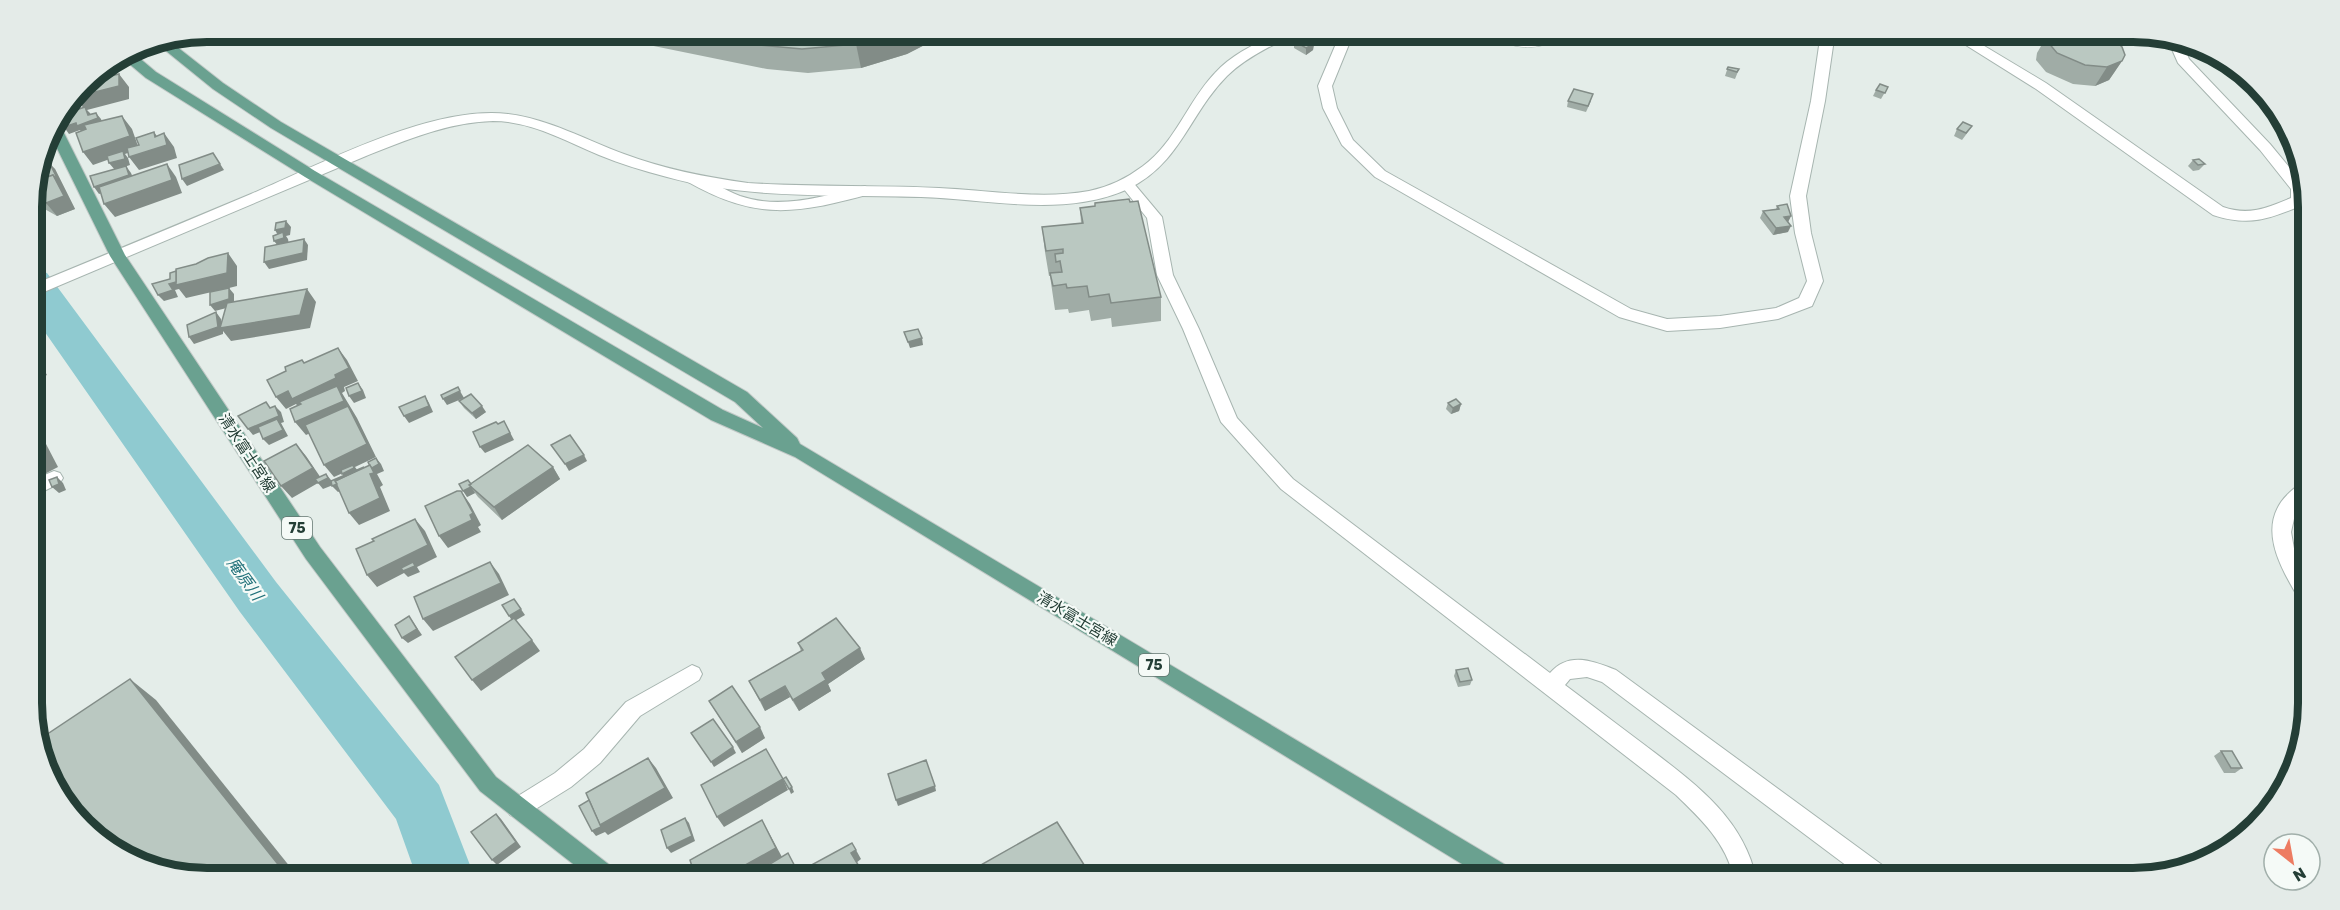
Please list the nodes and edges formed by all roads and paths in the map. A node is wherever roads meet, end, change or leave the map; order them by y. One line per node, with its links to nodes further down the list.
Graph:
1 (1270, 42): 13 (street)
2 (1343, 42): 5 (street)
3 (1511, 42): 4 (lane)
4 (1548, 42)
5 (1829, 42)
6 (1968, 42): 15 (street)
7 (168, 47): 11 (main road, 清水富士宮線 / 75)
8 (2178, 49): 14 (street)
9 (133, 60): 12 (main road, 清水富士宮線 / 75)
10 (59, 136): 16 (main road, 清水富士宮線 / 75)
11 (340, 161): 12 (street); 13 (street); 18 (main road, 清水富士宮線 / 75)
12 (310, 174): 16 (street); 18 (main road, 清水富士宮線 / 75)
13 (1126, 183): 24 (street)
14 (2297, 185)
15 (2298, 201)
16 (118, 256): 17 (street); 25 (main road, 清水富士宮線 / 75)
17 (42, 287)
18 (801, 452): 27 (main road, 清水富士宮線 / 75)
19 (54, 478): 20 (street)
20 (42, 484)
21 (2298, 496): 22 (street)
22 (2298, 579)
23 (692, 674): 25 (street)
24 (1551, 686): 28 (street); 29 (street)
25 (518, 808): 26 (main road, 清水富士宮線 / 75)
26 (595, 868)
27 (1489, 868)
28 (1744, 868)
29 (1868, 868)

